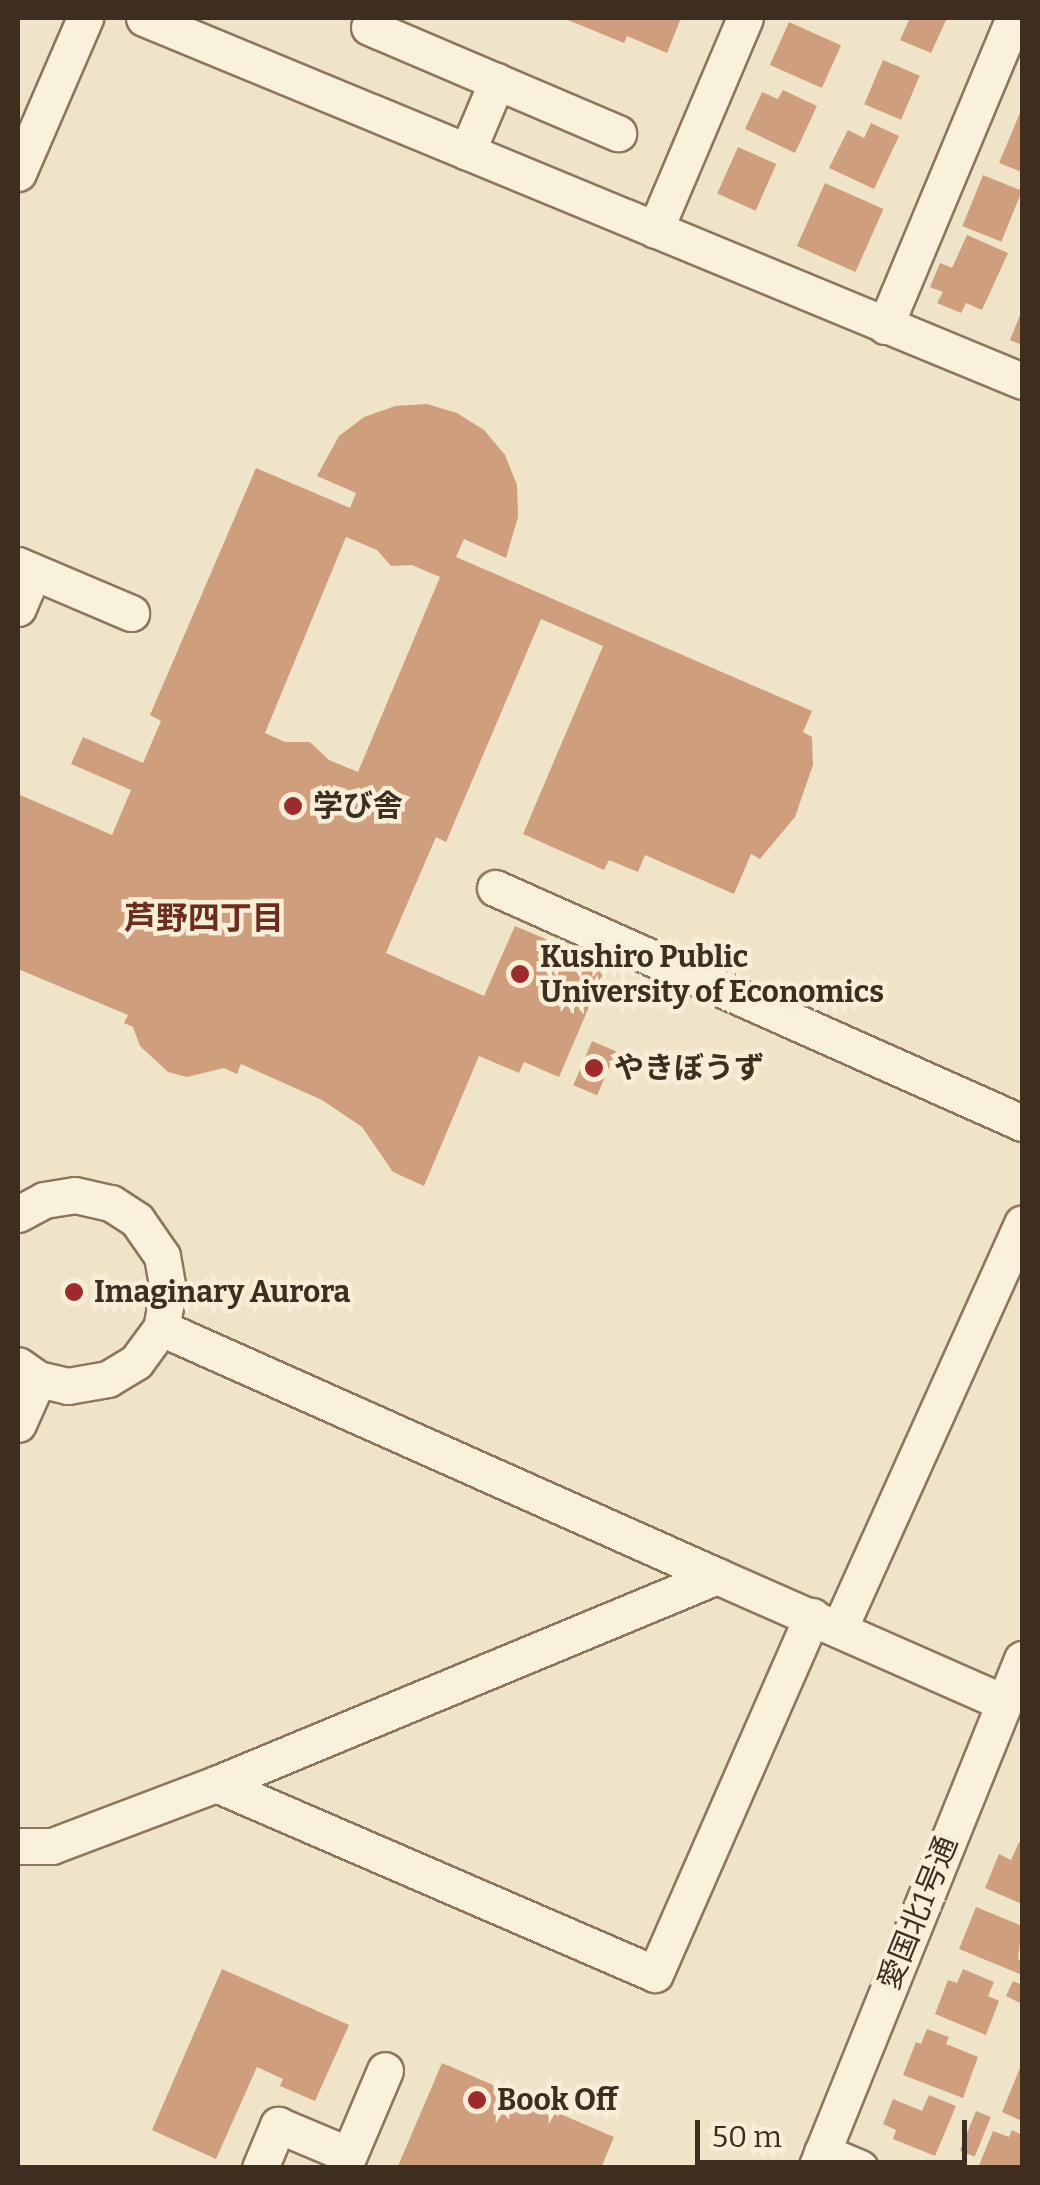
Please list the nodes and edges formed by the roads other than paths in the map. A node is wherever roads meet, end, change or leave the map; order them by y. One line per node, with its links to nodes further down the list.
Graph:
1 (86, 18): 10 (street)
2 (144, 18): 6 (street)
3 (745, 18): 11 (street)
4 (1014, 18): 12 (street)
5 (369, 27): 7 (street)
6 (203, 29): 9 (street)
7 (496, 81): 8 (street); 9 (street)
8 (618, 133)
9 (467, 152): 11 (street)
10 (18, 173)
11 (655, 230): 12 (street)
12 (885, 326): 13 (street)
13 (1022, 381)
14 (25, 568): 15 (street); 16 (street)
15 (18, 608)
16 (131, 613)
17 (495, 888): 18 (street)
18 (1022, 1124)
19 (18, 1214): 21 (street)
20 (1022, 1223): 25 (street)
21 (161, 1328): 22 (street); 24 (street)
22 (28, 1372): 23 (street)
23 (18, 1424)
24 (717, 1576): 25 (street); 28 (street)
25 (826, 1623): 27 (street); 28 (street)
26 (1022, 1658): 27 (street, 愛国北1号通)
27 (1003, 1702): 31 (street, 愛国北1号通)
28 (216, 1784): 29 (street)
29 (18, 1846)
30 (385, 2070): 32 (street)
31 (819, 2160): 33 (street)
32 (260, 2168)
33 (860, 2168)

